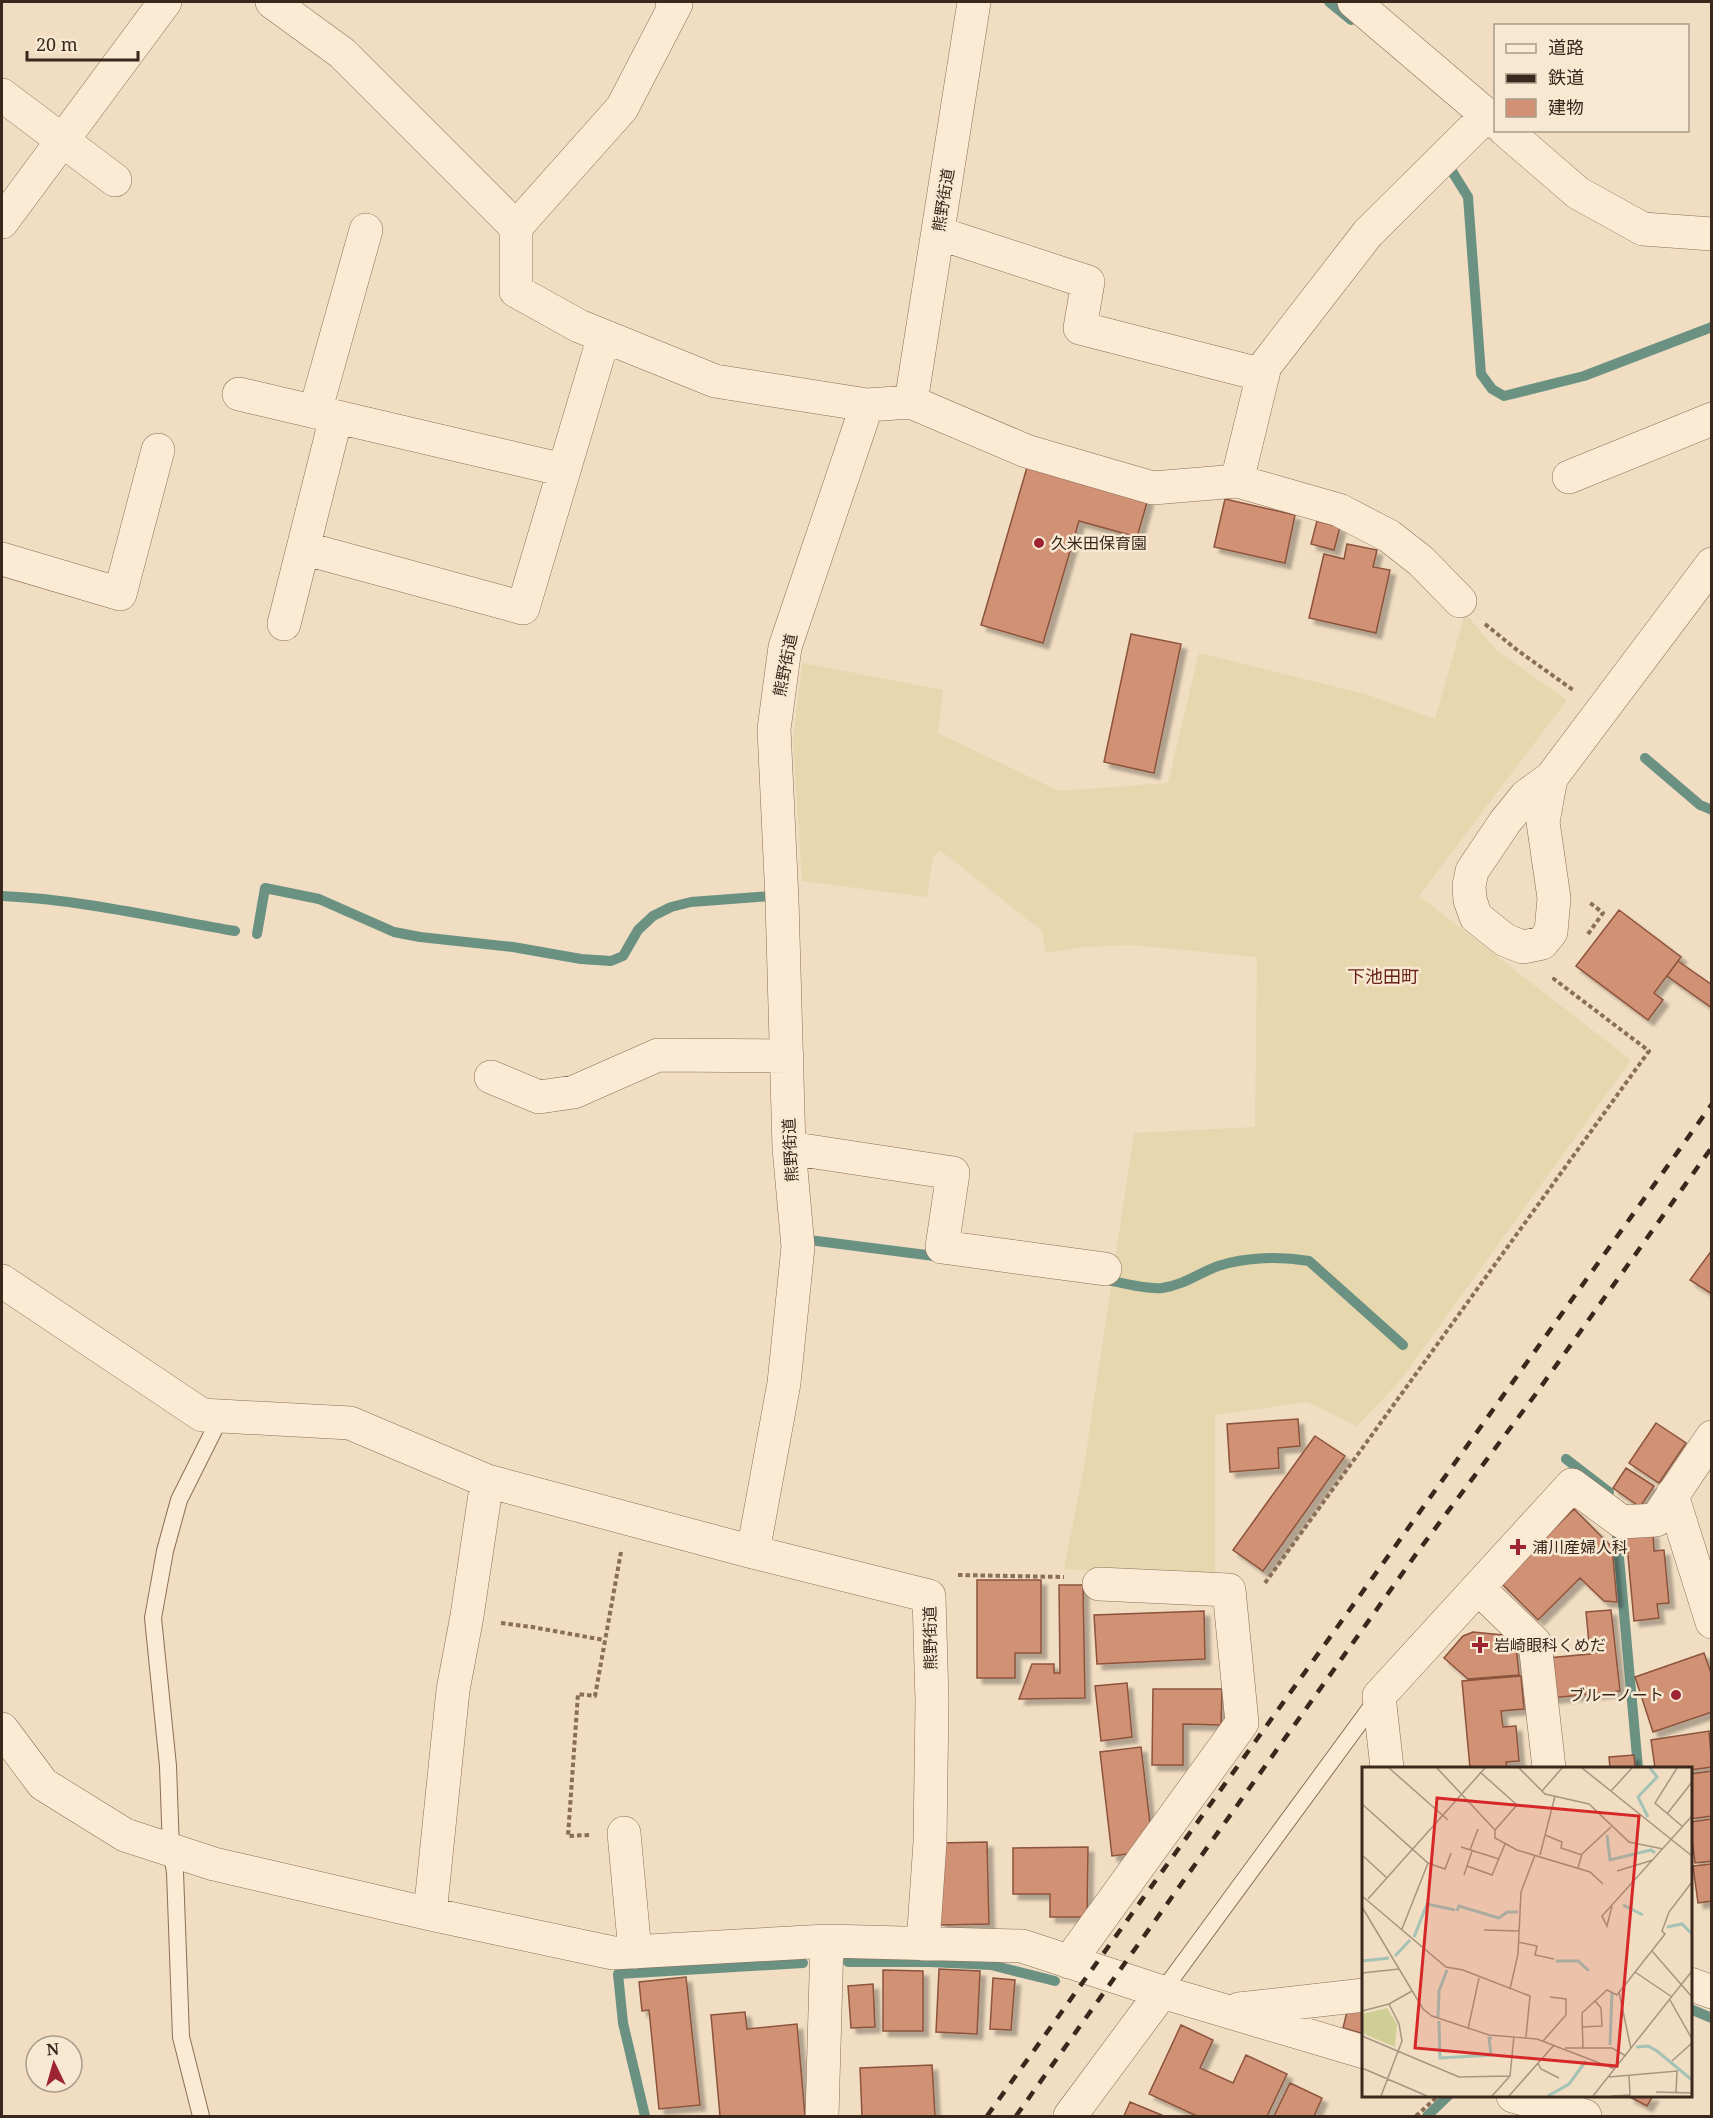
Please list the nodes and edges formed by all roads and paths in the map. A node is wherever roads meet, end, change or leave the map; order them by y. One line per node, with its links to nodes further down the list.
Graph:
1 (165, 2): 10 (street)
2 (272, 2): 13 (street)
3 (672, 2): 13 (street)
4 (974, 2): 15 (street, 熊野街道)
5 (1354, 2): 7 (street)
6 (2, 95): 10 (street)
7 (1494, 121)
8 (1494, 125): 18 (street)
9 (1507, 132): 16 (street)
10 (62, 141): 11 (street); 12 (street)
11 (115, 180)
12 (2, 222)
13 (516, 227): 17 (street)
14 (366, 230): 22 (street)
15 (938, 233): 18 (street); 20 (street, 熊野街道)
16 (1712, 234)
17 (604, 336): 21 (street); 25 (street)
18 (1263, 375): 27 (street)
19 (239, 394): 22 (street)
20 (911, 402): 21 (street); 27 (street)
21 (867, 405): 39 (street, 熊野街道)
22 (326, 414): 25 (street); 28 (street)
23 (1712, 419): 26 (street)
24 (158, 450): 29 (street)
25 (564, 470): 28 (street)
26 (1569, 477)
27 (1237, 481): 31 (street)
28 (303, 548): 32 (street)
29 (2, 560)
30 (1712, 564): 34 (street)
31 (1460, 601): 33 (path)
32 (284, 624)
33 (1581, 696)
34 (1551, 778): 35 (street); 36 (street)
35 (1493, 839): 36 (street); 36 (street)
36 (1549, 863): 37 (path)
37 (1582, 941)
38 (1562, 969): 55 (path)
39 (787, 1056): 40 (street); 41 (street, 熊野街道)
40 (491, 1077)
41 (789, 1148): 42 (street); 49 (street, 熊野街道)
42 (1105, 1269)
43 (2, 1281): 44 (street)
44 (221, 1416): 46 (street); 62 (lane)
45 (1712, 1437): 47 (street)
46 (487, 1481): 48 (street); 53 (street)
47 (1672, 1495): 51 (street); 54 (street)
48 (627, 1519): 49 (street); 56 (path)
49 (753, 1552): 52 (street, 熊野街道)
50 (1099, 1584): 52 (path); 55 (street)
51 (1478, 1588): 57 (street); 60 (street)
52 (929, 1596): 65 (street, 熊野街道)
53 (467, 1616): 56 (path); 63 (street)
54 (1712, 1622)
55 (1232, 1627): 67 (street)
56 (604, 1640): 61 (path)
57 (1379, 1696): 59 (street); 69 (lane)
58 (2, 1729): 62 (street)
59 (1387, 1767)
60 (1549, 1767)
61 (624, 1833): 66 (street)
62 (171, 1850): 63 (street); 76 (lane)
63 (430, 1914): 66 (street)
64 (827, 1941): 65 (street); 66 (street); 77 (street)
65 (923, 1944): 67 (street)
66 (635, 1952)
67 (1069, 1962): 69 (street)
68 (1692, 1985): 70 (street)
69 (1162, 1992): 72 (street); 78 (street)
70 (1712, 1992)
71 (1362, 1995): 72 (street)
72 (1225, 2011): 73 (street)
73 (1362, 2051)
74 (1437, 2097): 79 (path)
75 (1518, 2097): 80 (street)
76 (201, 2116)
77 (822, 2116)
78 (1070, 2116)
79 (1416, 2116)
80 (1585, 2116)

